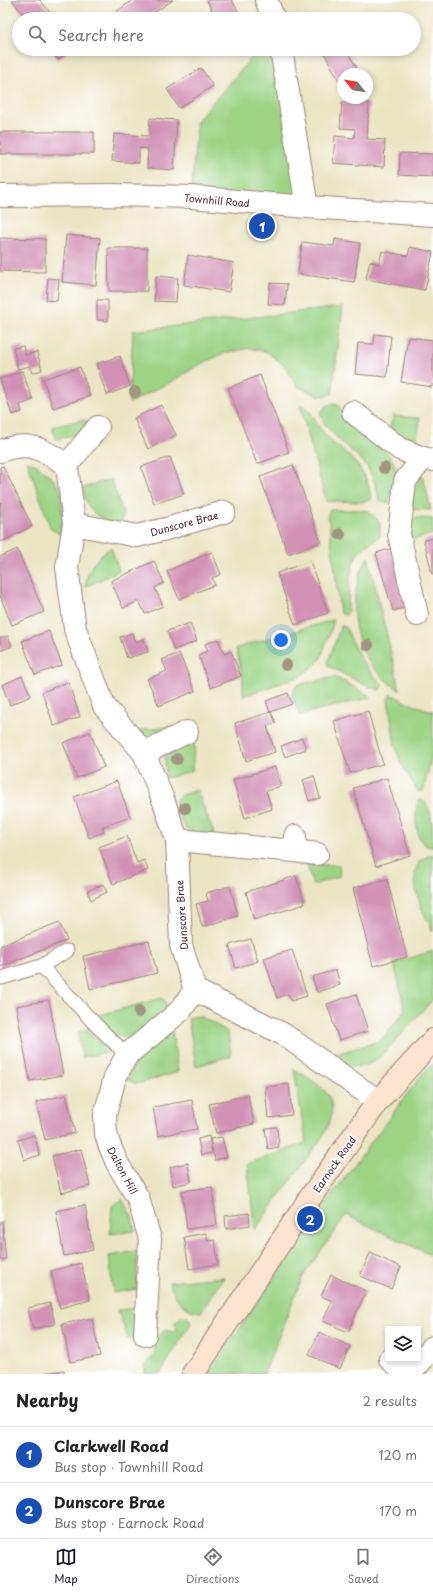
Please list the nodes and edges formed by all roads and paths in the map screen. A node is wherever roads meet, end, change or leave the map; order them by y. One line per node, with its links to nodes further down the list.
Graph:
1 (266, 0): 2 (street)
2 (271, 12)
3 (282, 56): 5 (street)
4 (0, 196): 5 (street, Townhill Road)
5 (307, 207): 6 (street, Townhill Road)
6 (433, 215)
7 (353, 412): 10 (street)
8 (98, 427): 11 (street)
9 (0, 451): 11 (street)
10 (428, 459): 14 (street)
11 (67, 465): 13 (street, Dunscore Brae)
12 (224, 512): 13 (street, Dunscore Brae)
13 (74, 524): 16 (street, Dunscore Brae)
14 (417, 615)
15 (187, 732): 16 (street)
16 (144, 753): 17 (street, Dunscore Brae)
17 (178, 840): 18 (street); 22 (street, Dunscore Brae)
18 (317, 854)
19 (67, 951): 20 (lane)
20 (41, 966): 21 (lane); 24 (lane)
21 (2, 978)
22 (195, 990): 24 (street, Dalton Hill); 25 (street)
23 (433, 1040): 25 (street, Earnock Road)
24 (127, 1055): 26 (street, Dalton Hill)
25 (378, 1101): 29 (street, Earnock Road)
26 (145, 1334)
27 (433, 1347): 30 (street)
28 (394, 1362): 30 (street)
29 (193, 1374)
30 (409, 1374)

